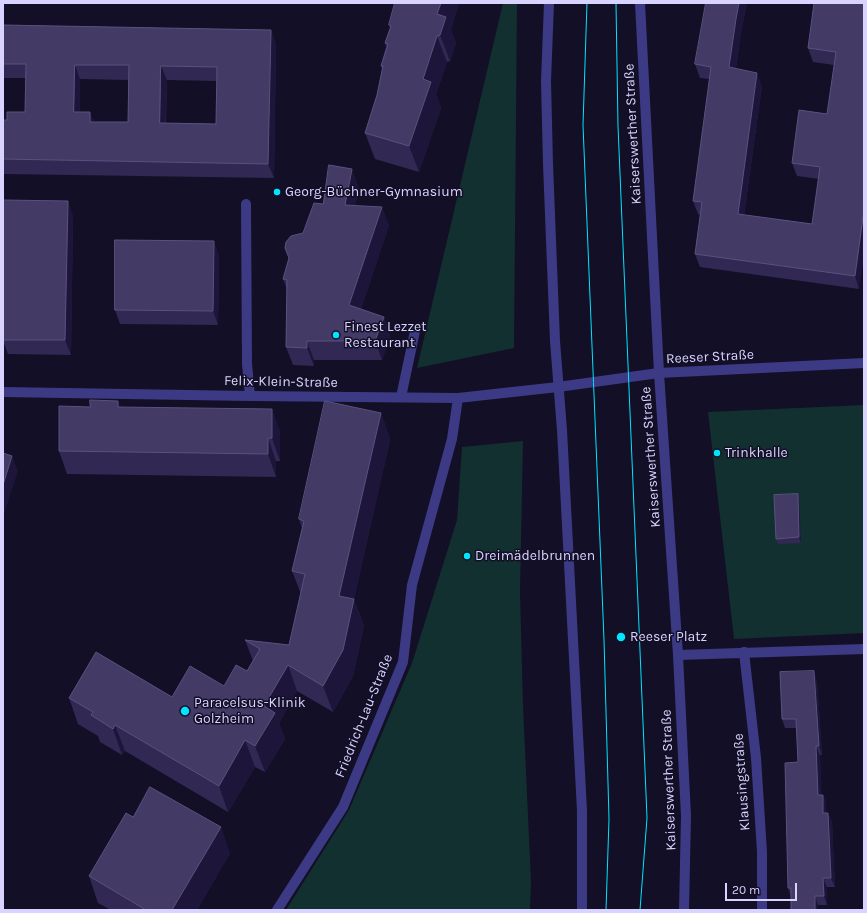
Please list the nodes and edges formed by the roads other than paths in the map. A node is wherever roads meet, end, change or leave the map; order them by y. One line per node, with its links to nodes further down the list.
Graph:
1 (549, 3): 7 (street)
2 (640, 3): 6 (street, Kaiserswerther Straße)
3 (246, 204): 9 (street)
4 (415, 332): 10 (street)
5 (864, 363): 6 (street, Reeser Straße)
6 (659, 373): 7 (street, Reeser Straße); 14 (street, Kaiserswerther Straße)
7 (558, 388): 11 (street, Felix-Klein-Straße); 16 (street)
8 (3, 392): 9 (street, Felix-Klein-Straße)
9 (250, 396): 10 (street, Felix-Klein-Straße)
10 (401, 397): 11 (street, Felix-Klein-Straße)
11 (458, 398): 15 (street, Friedrich-Lau-Straße)
12 (864, 649): 13 (street)
13 (744, 652): 14 (street); 18 (street, Klausingstraße)
14 (678, 655): 17 (street, Kaiserswerther Straße)
15 (277, 910)
16 (582, 910)
17 (684, 910)
18 (762, 910)

